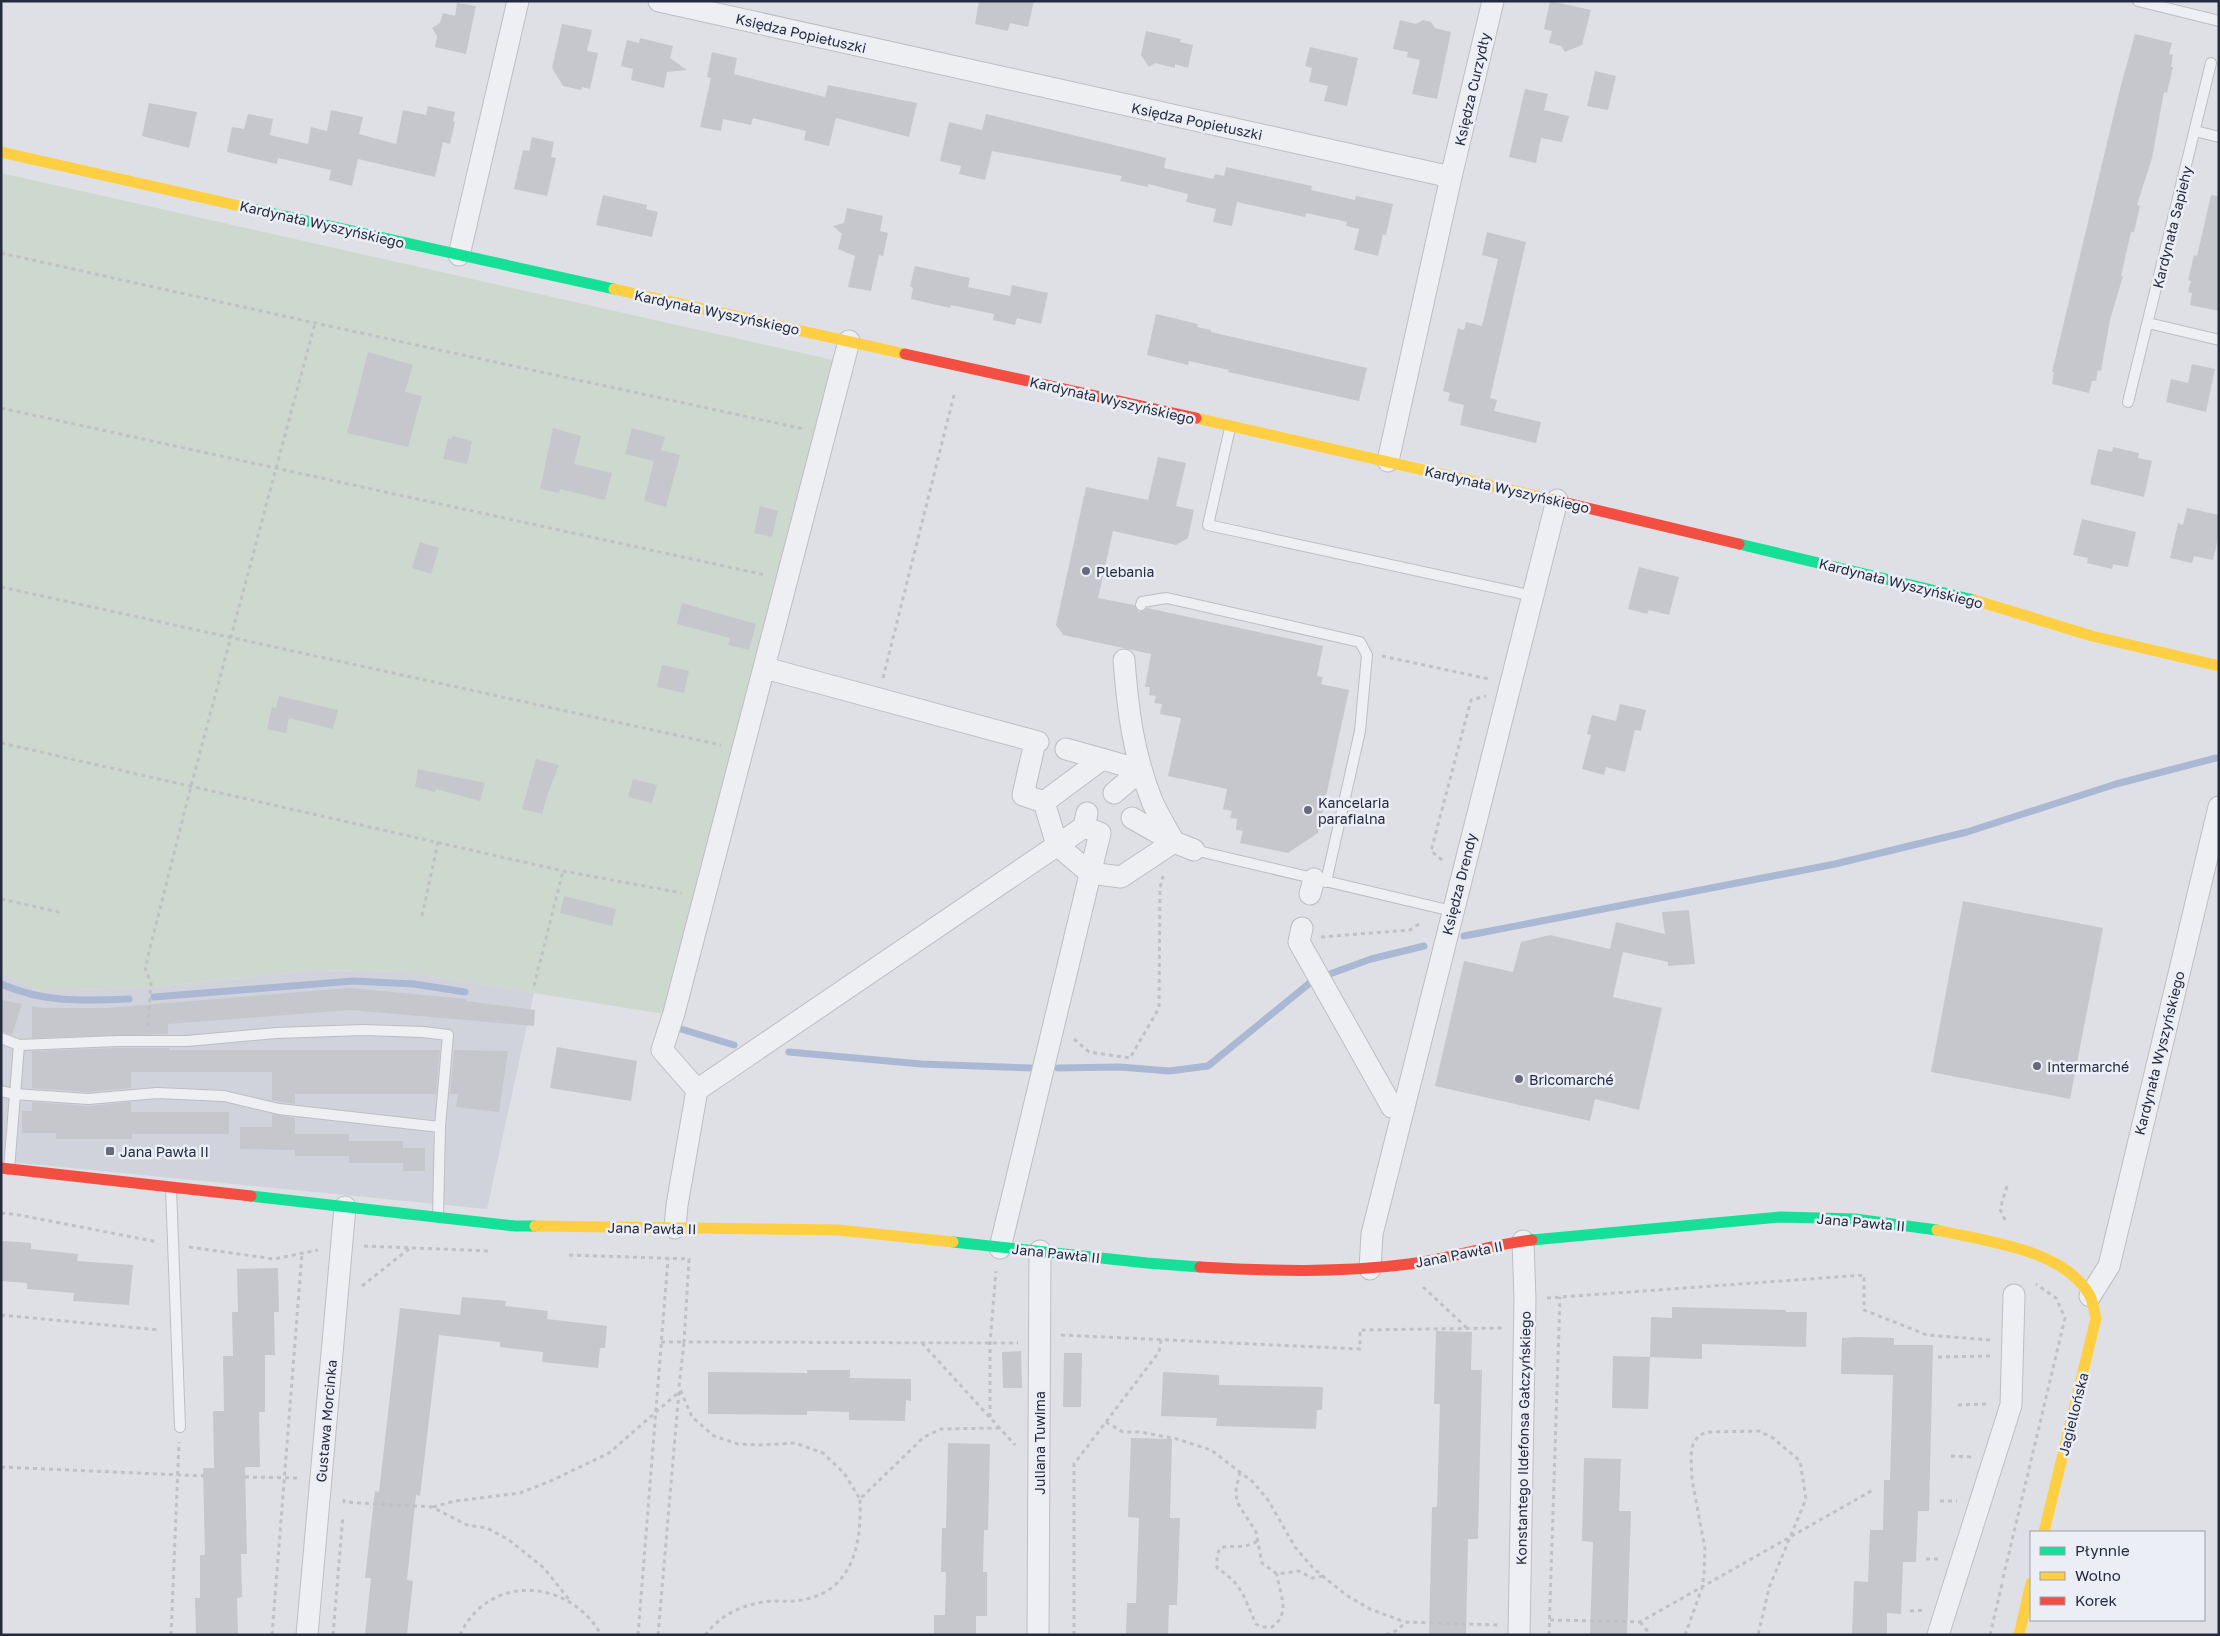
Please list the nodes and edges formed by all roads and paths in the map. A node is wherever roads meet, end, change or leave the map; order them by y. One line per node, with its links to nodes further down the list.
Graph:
1 (518, 1): 12 (street)
2 (659, 1): 10 (street, Księdza Popiełuszki)
3 (1493, 1): 10 (street, Księdza Curzydły)
4 (2138, 1): 5 (lane)
5 (2219, 21)
6 (2211, 63): 7 (lane, Kardynała Sapiehy)
7 (2195, 131): 8 (lane); 14 (lane, Kardynała Sapiehy)
8 (2219, 137)
9 (1, 152): 12 (street, Kardynała Wyszyńskiego)
10 (1451, 177): 22 (street)
11 (1, 253): 13 (path)
12 (459, 255): 16 (street, Kardynała Wyszyńskiego)
13 (315, 323): 21 (path); 23 (path)
14 (2148, 323): 15 (lane); 18 (lane, Kardynała Sapiehy)
15 (2219, 340)
16 (849, 341): 20 (street, Kardynała Wyszyńskiego); 21 (street)
17 (955, 390): 35 (path)
18 (2128, 402)
19 (1, 408): 23 (path)
20 (1231, 426): 22 (street, Kardynała Wyszyńskiego); 27 (lane)
21 (826, 433): 25 (street)
22 (1388, 461): 24 (street, Kardynała Wyszyńskiego)
23 (277, 469): 25 (path); 29 (path)
24 (1557, 500): 27 (street, Księdza Drendy); 32 (street, Kardynała Wyszyńskiego)
25 (788, 580): 33 (street)
26 (1, 586): 29 (path)
27 (1532, 596): 34 (street, Księdza Drendy)
28 (1141, 605): 53 (lane)
29 (232, 638): 38 (path); 41 (path)
30 (1387, 656): 34 (path)
31 (1124, 660): 40 (street)
32 (2219, 666)
33 (765, 668): 35 (street); 38 (street)
34 (1506, 683): 50 (path); 58 (street, Księdza Drendy)
35 (878, 698): 43 (street)
36 (1, 743): 41 (path)
37 (1066, 749): 39 (street)
38 (743, 750): 55 (street)
39 (1102, 759): 40 (street); 43 (street)
40 (1141, 770): 42 (street); 47 (street)
41 (191, 786): 46 (path); 65 (path)
42 (1114, 793)
43 (1044, 802): 48 (street)
44 (2219, 807): 95 (street, Kardynała Wyszyńskiego)
45 (1132, 818): 47 (street)
46 (438, 842): 51 (path); 60 (path)
47 (1174, 842): 49 (street); 52 (street)
48 (1057, 845): 52 (street); 52 (street); 67 (street)
49 (1194, 850): 53 (lane)
50 (1446, 864)
51 (563, 871): 55 (path); 62 (path)
52 (1090, 873): 63 (street)
53 (1317, 885): 57 (lane)
54 (1160, 888): 63 (path)
55 (704, 898): 67 (street)
56 (1, 899): 59 (path)
57 (1425, 905): 58 (lane); 61 (path)
58 (1452, 911): 70 (street, Księdza Drendy)
59 (63, 912)
60 (422, 916)
61 (1302, 930): 70 (street)
62 (534, 986)
63 (1054, 1022): 88 (street)
64 (1, 1038): 66 (lane)
65 (146, 1041): 66 (lane); 71 (lane)
66 (19, 1045): 69 (lane)
67 (697, 1090): 79 (street)
68 (1, 1091): 69 (lane)
69 (14, 1094): 71 (lane); 72 (lane)
70 (1403, 1109): 91 (street, Księdza Drendy)
71 (440, 1127): 78 (lane)
72 (5, 1168): 74 (street, Jana Pawła II)
73 (2008, 1183): 77 (path)
74 (171, 1187): 75 (street, Jana Pawła II); 81 (lane)
75 (345, 1207): 78 (street, Jana Pawła II); 82 (street, Gustawa Morcinka)
76 (1, 1213): 81 (path)
77 (1996, 1217)
78 (438, 1218): 79 (street, Jana Pawła II)
79 (675, 1228): 88 (street, Jana Pawła II)
80 (1523, 1242): 90 (street, Jana Pawła II); 95 (street, Jana Pawła II); 97 (street, Konstantego Ildefonsa Gałczyńskiego)
81 (173, 1245): 86 (path); 101 (lane)
82 (342, 1245): 83 (path); 86 (path); 126 (street, Gustawa Morcinka)
83 (411, 1248): 85 (path); 93 (path)
84 (1040, 1251): 88 (street, Jana Pawła II); 91 (street, Jana Pawła II); 102 (street, Juliana Tuwima)
85 (498, 1252)
86 (302, 1253): 125 (path)
87 (566, 1254): 89 (path)
88 (998, 1256): 108 (path)
89 (668, 1258): 105 (path); 106 (path)
90 (1412, 1264): 91 (street, Jana Pawła II); 100 (path)
91 (1370, 1269)
92 (2033, 1282): 163 (path)
93 (361, 1295)
94 (2014, 1295): 162 (street)
95 (2090, 1296): 134 (street, Jagiellońska)
96 (1560, 1297): 97 (path); 104 (path); 142 (path)
97 (1525, 1299): 145 (street, Konstantego Ildefonsa Gałczyńskiego)
98 (1, 1315): 101 (path)
99 (1508, 1328): 100 (path)
100 (1468, 1329): 103 (path)
101 (176, 1332): 115 (lane)
102 (1039, 1339): 103 (path); 108 (path); 155 (street, Juliana Tuwima)
103 (1161, 1340): 114 (path)
104 (1997, 1341)
105 (661, 1342): 106 (path); 112 (path)
106 (684, 1342): 107 (path); 109 (path)
107 (921, 1343): 108 (path); 113 (path)
108 (990, 1343): 113 (path)
109 (679, 1390): 112 (path); 129 (path); 153 (path)
110 (1995, 1404): 111 (path)
111 (1958, 1405)
112 (655, 1412): 133 (path); 152 (path)
113 (990, 1418): 116 (path)
114 (1106, 1422): 121 (path); 156 (path)
115 (180, 1427): 122 (path)
116 (999, 1428): 117 (path); 129 (path)
117 (1008, 1438)
118 (1951, 1456): 119 (path)
119 (1975, 1457)
120 (1, 1467): 122 (path)
121 (1240, 1471): 136 (path); 138 (path)
122 (178, 1476): 123 (path); 146 (path)
123 (204, 1476)
124 (245, 1476): 125 (path)
125 (286, 1477): 126 (path); 147 (path)
126 (321, 1480): 148 (street, Gustawa Morcinka)
127 (1873, 1490): 135 (path)
128 (344, 1492): 131 (path)
129 (860, 1499): 154 (path)
130 (1940, 1501): 132 (path)
131 (344, 1502): 133 (path); 149 (path)
132 (1966, 1502)
133 (432, 1507): 141 (path)
134 (2044, 1531)
135 (1791, 1537): 140 (path); 140 (path); 161 (path)
136 (1257, 1541): 137 (path); 137 (path)
137 (1277, 1574): 138 (path)
138 (1324, 1576): 143 (path)
139 (2030, 1587): 164 (street)
140 (1702, 1588): 144 (path); 160 (path)
141 (571, 1602): 150 (path); 151 (path)
142 (1550, 1620): 144 (path); 158 (path)
143 (1405, 1622): 145 (path); 157 (path)
144 (1640, 1622): 159 (path)
145 (1512, 1630)
146 (171, 1635)
147 (272, 1635)
148 (307, 1635)
149 (333, 1635)
150 (460, 1635)
151 (601, 1635)
152 (638, 1635)
153 (658, 1635)
154 (705, 1635)
155 (1038, 1635)
156 (1074, 1635)
157 (1386, 1635)
158 (1549, 1635)
159 (1651, 1635)
160 (1685, 1635)
161 (1758, 1635)
162 (1938, 1635)
163 (1990, 1635)
164 (2019, 1635)

